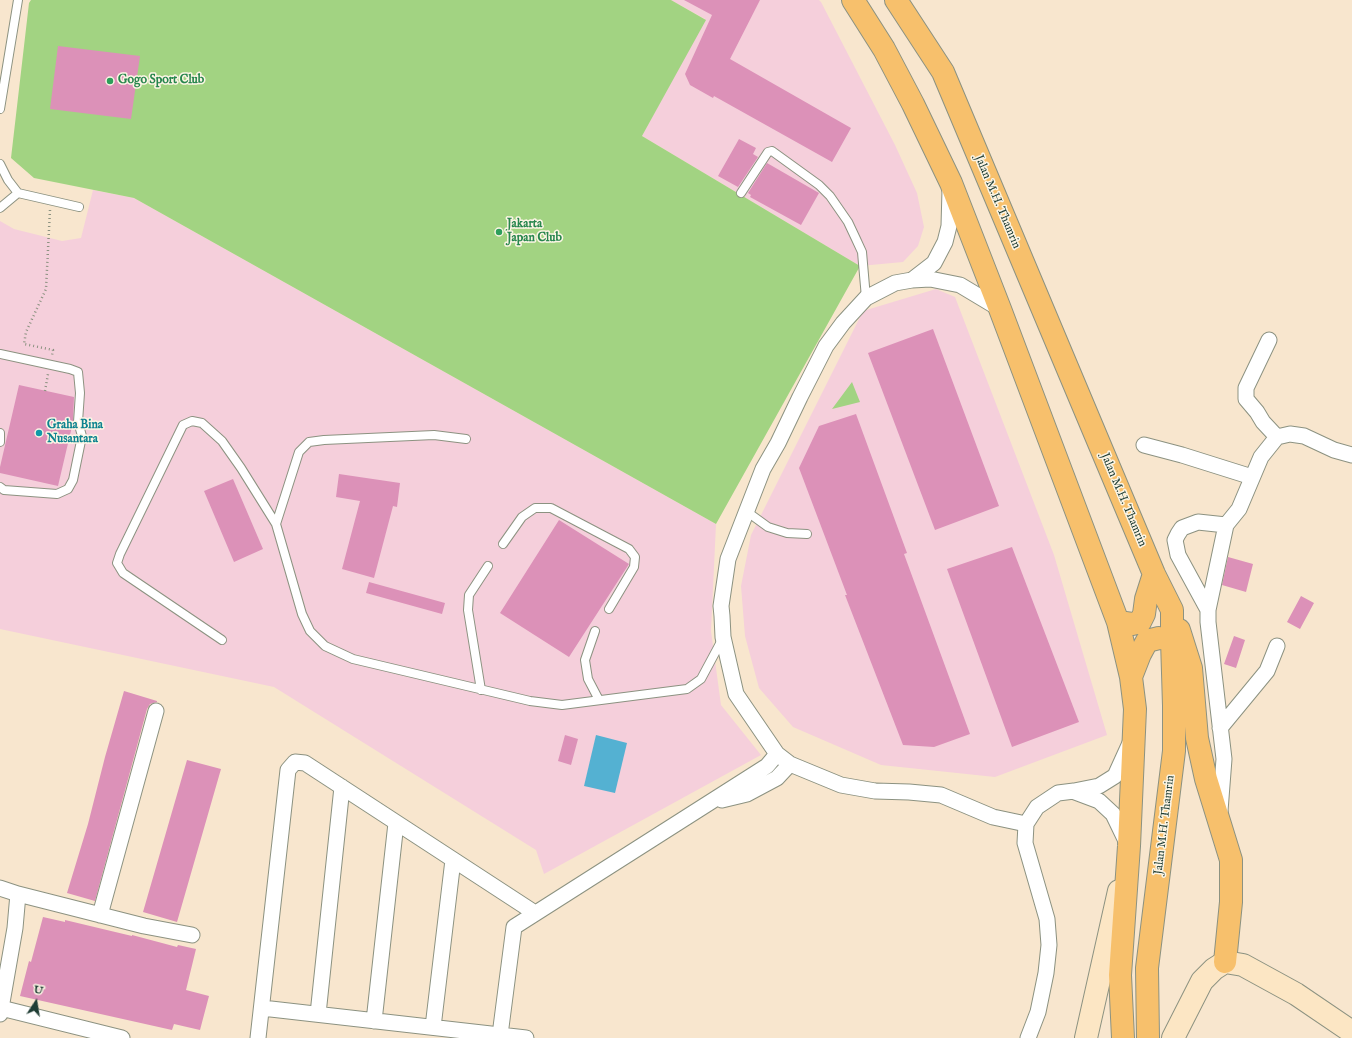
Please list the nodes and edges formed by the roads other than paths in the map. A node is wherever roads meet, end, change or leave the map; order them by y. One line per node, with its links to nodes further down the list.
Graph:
1 (18, 0): 4 (lane)
2 (853, 0): 6 (main road)
3 (896, 0): 30 (main road, Jalan M.H. Thamrin)
4 (0, 109)
5 (0, 164): 7 (lane)
6 (951, 183): 11 (street); 13 (main road)
7 (18, 193): 9 (lane); 10 (lane)
8 (741, 193): 12 (lane)
9 (79, 207)
10 (0, 208)
11 (912, 280): 12 (street); 13 (street)
12 (866, 298): 24 (street)
13 (1000, 309): 34 (main road)
14 (1269, 340): 17 (street)
15 (0, 354): 23 (lane)
16 (0, 433): 19 (lane)
17 (1277, 436): 21 (street); 22 (street)
18 (466, 439): 25 (lane)
19 (0, 442)
20 (1144, 445): 22 (street)
21 (1352, 455)
22 (1252, 476): 26 (street)
23 (0, 487)
24 (746, 511): 27 (lane); 36 (street)
25 (276, 524): 37 (lane); 41 (lane)
26 (1226, 524): 33 (street); 33 (street)
27 (806, 534)
28 (503, 544): 31 (lane)
29 (488, 566): 41 (lane)
30 (1154, 574): 32 (main road, Jalan M.H. Thamrin); 34 (main road)
31 (609, 609)
32 (1172, 610): 38 (main road, Jalan M.H. Thamrin); 51 (main road)
33 (1208, 610): 44 (street)
34 (1118, 622): 40 (main road)
35 (595, 631): 42 (lane)
36 (723, 637): 42 (lane); 46 (street)
37 (222, 640)
38 (1172, 640): 40 (main road); 75 (main road, Jalan M.H. Thamrin)
39 (1277, 646): 44 (street)
40 (1131, 677): 45 (main road)
41 (481, 690): 42 (lane)
42 (599, 700)
43 (156, 711): 59 (street)
44 (1220, 728): 51 (street)
45 (1134, 732): 49 (street); 54 (main road)
46 (777, 754): 47 (street); 50 (street)
47 (790, 764): 50 (street); 53 (street)
48 (342, 787): 52 (street); 62 (street); 64 (street)
49 (1074, 791): 53 (street); 54 (street)
50 (711, 802): 58 (street)
51 (1219, 822): 61 (main road)
52 (396, 823): 55 (street); 65 (street)
53 (1026, 824): 72 (street)
54 (1129, 846): 73 (main road); 74 (main road)
55 (453, 860): 58 (street); 66 (street)
56 (0, 888): 57 (street)
57 (18, 894): 59 (street); 63 (street)
58 (535, 914): 68 (street)
59 (100, 915): 60 (street)
60 (192, 935)
61 (1225, 962): 67 (main road); 76 (main road)
62 (262, 1008): 64 (street); 70 (street)
63 (1, 1011): 69 (street)
64 (318, 1014): 65 (street)
65 (374, 1021): 66 (street)
66 (433, 1028): 68 (street)
67 (1352, 1032)
68 (500, 1035): 71 (street)
69 (122, 1038)
70 (258, 1038)
71 (526, 1038)
72 (1028, 1038)
73 (1086, 1038)
74 (1123, 1038)
75 (1148, 1038)
76 (1173, 1038)

